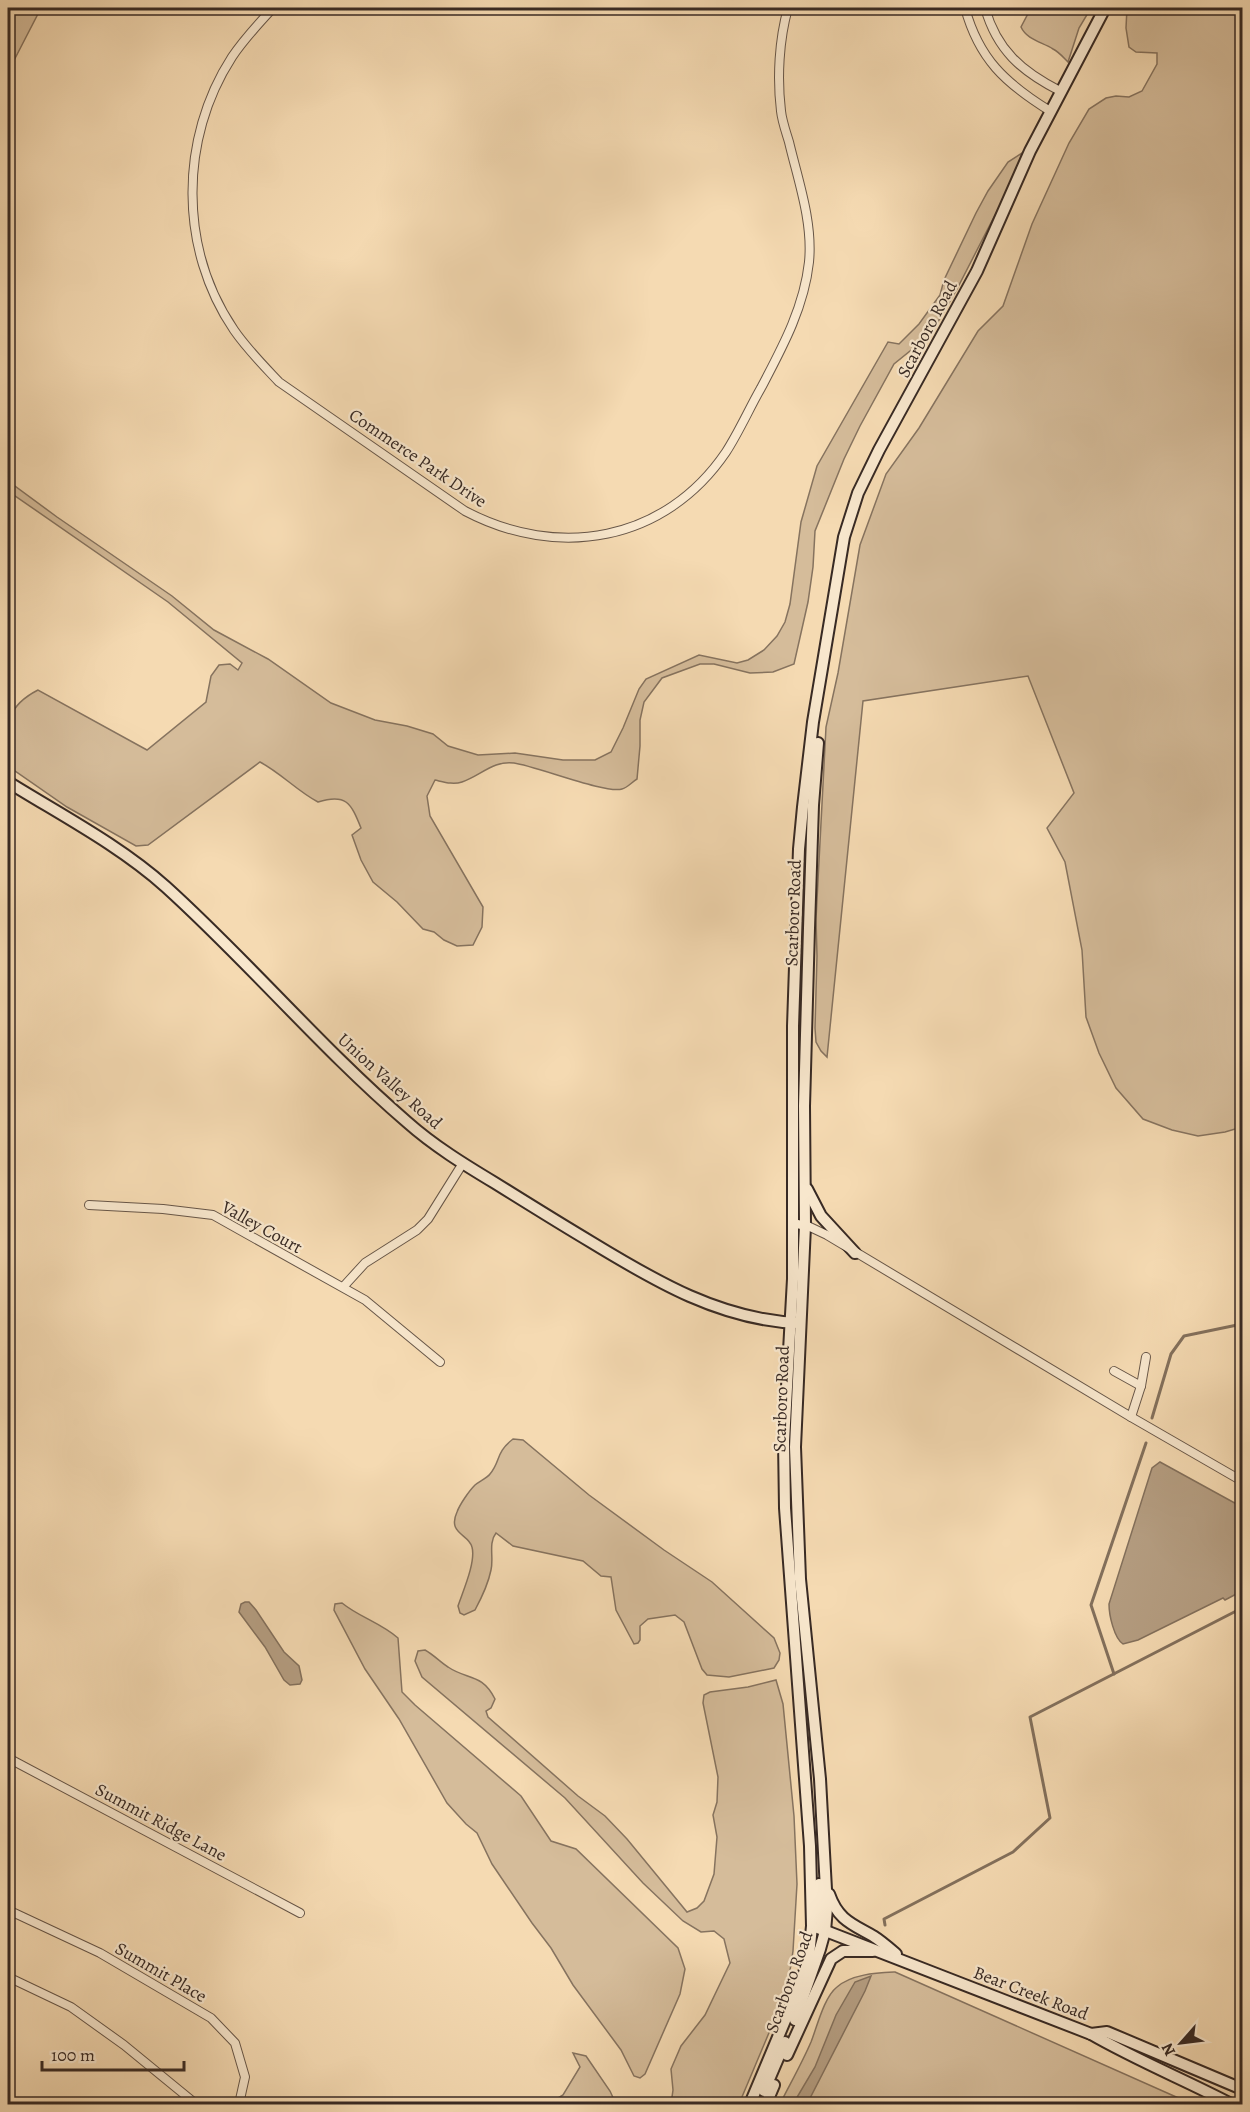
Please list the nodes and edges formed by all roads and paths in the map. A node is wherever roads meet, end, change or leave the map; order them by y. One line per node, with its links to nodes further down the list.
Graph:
1 (273, 8): 2 (street, Commerce Park Drive)
2 (789, 8)
3 (965, 8): 7 (street)
4 (985, 8): 6 (street)
5 (1105, 8): 6 (main road, Scarboro Road)
6 (1060, 91): 7 (main road, Scarboro Road)
7 (1050, 111): 8 (main road, Scarboro Road)
8 (821, 680): 11 (main road, Scarboro Road); 13 (main road, Scarboro Road)
9 (8, 782): 10 (main road, Union Valley Road)
10 (463, 1163): 16 (street); 17 (main road, Union Valley Road)
11 (805, 1185): 14 (main road, Scarboro Road); 15 (main road)
12 (89, 1205): 16 (street, Valley Court)
13 (793, 1223): 14 (street); 17 (main road, Scarboro Road)
14 (805, 1226): 15 (street); 17 (main road, Scarboro Road)
15 (855, 1253): 22 (street)
16 (344, 1286): 19 (street, Valley Court)
17 (796, 1323): 24 (main road, Scarboro Road); 26 (main road, Scarboro Road)
18 (1146, 1357): 21 (street)
19 (440, 1362)
20 (1114, 1371): 21 (street)
21 (1141, 1386): 22 (street)
22 (1131, 1417): 23 (street)
23 (1242, 1480)
24 (800, 1696): 29 (main road, Scarboro Road); 30 (main road)
25 (8, 1758): 28 (street, Summit Ridge Lane)
26 (826, 1886): 30 (main road, Scarboro Road); 32 (main road)
27 (8, 1910): 37 (street, Summit Place)
28 (300, 1913)
29 (812, 1926): 30 (main road, Bear Creek Road); 38 (main road, Scarboro Road)
30 (825, 1931): 31 (main road, Bear Creek Road); 39 (main road, Scarboro Road)
31 (880, 1952): 32 (main road, Bear Creek Road); 40 (main road)
32 (906, 1962): 34 (main road, Bear Creek Road)
33 (8, 1977): 36 (street)
34 (1091, 2034): 35 (main road); 41 (main road, Bear Creek Road)
35 (1242, 2089)
36 (196, 2104)
37 (239, 2104)
38 (750, 2104)
39 (758, 2104)
40 (766, 2104)
41 (1231, 2104)

